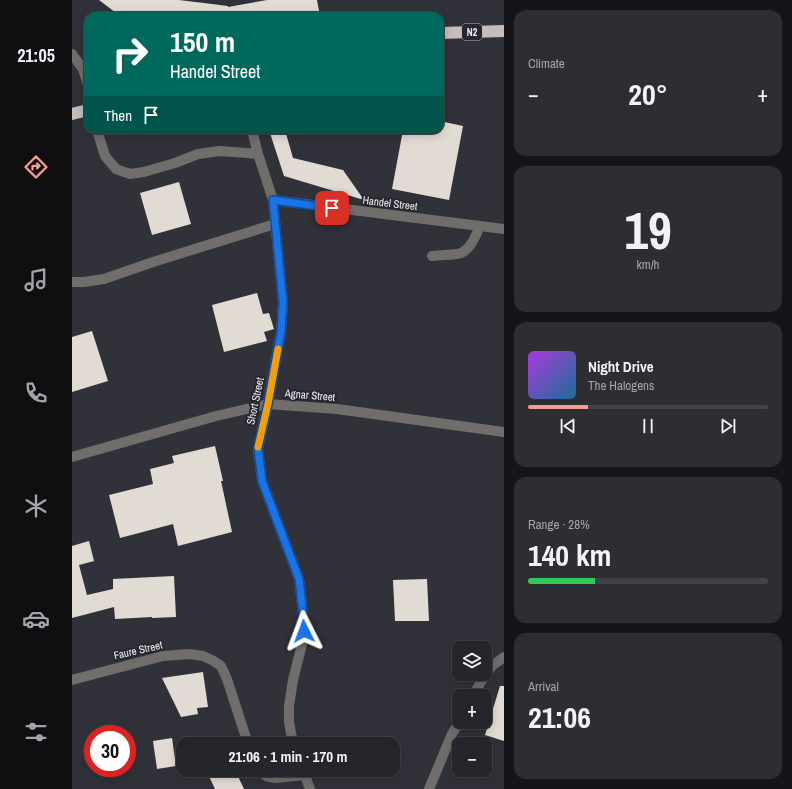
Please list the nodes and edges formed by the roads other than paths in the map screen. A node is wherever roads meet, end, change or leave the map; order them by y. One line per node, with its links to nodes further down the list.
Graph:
1 (504, 31): 2 (highway, N2)
2 (444, 33)
3 (72, 54): 4 (street)
4 (84, 72)
5 (84, 111): 6 (highway)
6 (72, 114)
7 (98, 134): 9 (street)
8 (253, 134): 9 (street, Short Street)
9 (258, 154): 10 (street, Short Street)
10 (273, 200): 11 (street, Short Street); 12 (street, Handel Street)
11 (275, 224): 15 (street); 16 (street, Short Street)
12 (480, 226): 13 (street, Handel Street); 14 (street)
13 (504, 230)
14 (432, 256)
15 (72, 282)
16 (268, 404): 17 (street, Agnar Street); 18 (street, Agnar Street); 24 (street, Short Street)
17 (504, 432)
18 (72, 457)
19 (504, 657): 21 (street)
20 (72, 680): 23 (street, Faure Street)
21 (477, 689)
22 (455, 729): 29 (street)
23 (246, 737)
24 (292, 737)
25 (270, 777): 26 (street)
26 (281, 777)
27 (306, 777): 28 (street)
28 (310, 789)
29 (429, 789)

